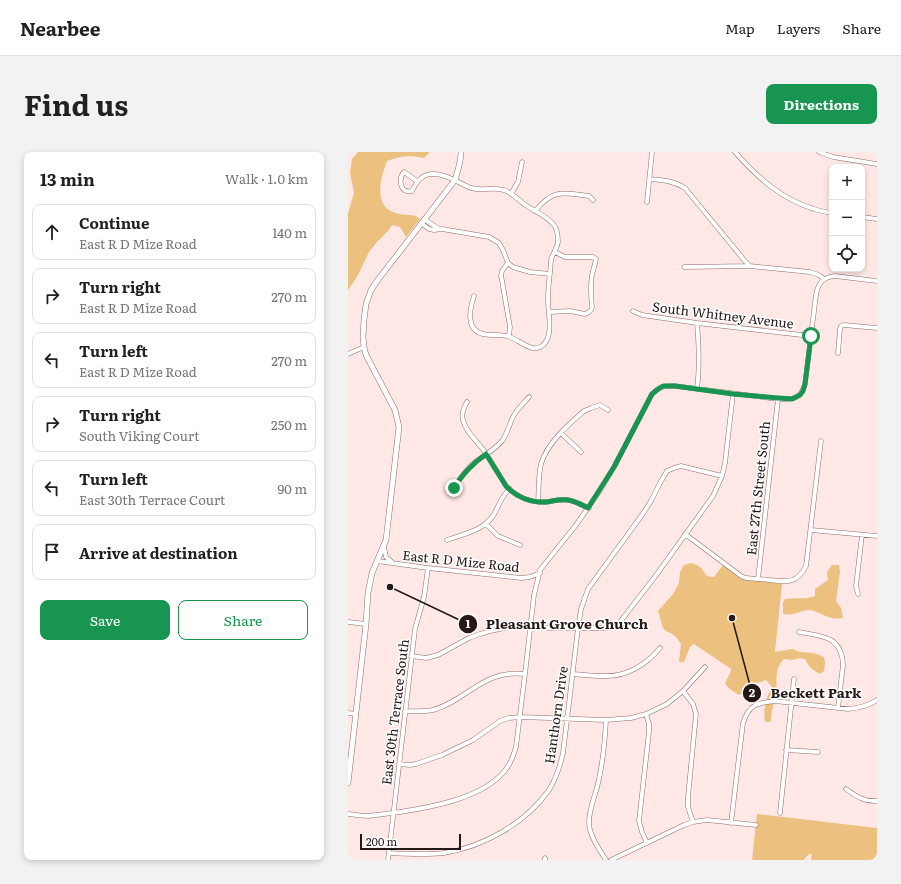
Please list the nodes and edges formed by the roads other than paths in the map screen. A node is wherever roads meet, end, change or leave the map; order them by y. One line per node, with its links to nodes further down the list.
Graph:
1 (461, 152): 8 (main road)
2 (652, 152): 7 (street)
3 (735, 152): 14 (street)
4 (819, 152): 6 (street)
5 (522, 162): 10 (street)
6 (877, 164)
7 (650, 179): 12 (street); 20 (street)
8 (454, 180): 9 (street); 10 (street); 17 (main road)
9 (417, 181): 9 (street)
10 (511, 194): 13 (street)
11 (593, 200): 13 (street)
12 (648, 202)
13 (535, 211): 18 (street)
14 (829, 212)
15 (865, 217): 16 (street)
16 (877, 219)
17 (422, 221): 19 (street); 32 (main road)
18 (555, 252): 22 (street); 27 (street)
19 (508, 263): 22 (street); 30 (street)
20 (750, 266): 21 (street); 23 (street)
21 (684, 267)
22 (550, 274): 27 (street)
23 (824, 279): 24 (street); 31 (street)
24 (877, 281)
25 (474, 296): 30 (street)
26 (633, 311): 28 (street, South Whitney Avenue)
27 (549, 312): 30 (street)
28 (697, 323): 31 (street, South Whitney Avenue); 35 (street)
29 (877, 328): 33 (street)
30 (509, 336)
31 (811, 336): 38 (street)
32 (364, 347): 34 (street); 57 (main road)
33 (838, 353)
34 (348, 354)
35 (697, 389): 36 (street); 49 (street)
36 (733, 394): 38 (street); 45 (street)
37 (529, 397): 44 (street)
38 (778, 398): 62 (street, East 27th Street South)
39 (467, 402): 44 (street)
40 (608, 410): 41 (street)
41 (561, 433): 43 (street); 48 (street)
42 (821, 441): 51 (street)
43 (581, 452)
44 (486, 454): 46 (street); 47 (street)
45 (722, 476): 52 (street); 67 (street, Hanthorn Drive)
46 (454, 488)
47 (510, 489): 48 (street); 50 (street)
48 (538, 502): 49 (street)
49 (588, 508): 61 (street)
50 (486, 524): 55 (street); 56 (street)
51 (811, 530): 53 (street); 62 (street)
52 (685, 534): 62 (street); 67 (street)
53 (862, 535): 54 (street); 63 (street)
54 (877, 536)
55 (447, 540)
56 (520, 545)
57 (384, 547): 58 (main road); 59 (street, East R D Mize Road)
58 (377, 561): 59 (street, East R D Mize Road); 65 (main road)
59 (393, 563): 60 (street, East R D Mize Road)
60 (428, 568): 61 (street, East R D Mize Road); 70 (street, East 30th Terrace South)
61 (540, 572): 66 (street)
62 (758, 579)
63 (858, 594)
64 (348, 622): 65 (street)
65 (366, 624): 81 (main road)
66 (531, 626): 67 (street); 70 (street); 72 (street)
67 (578, 628): 73 (street, Hanthorn Drive)
68 (799, 632): 78 (street)
69 (660, 648): 73 (street)
70 (411, 656): 79 (street, East 30th Terrace South)
71 (705, 667): 75 (street)
72 (525, 674): 79 (street); 83 (street)
73 (572, 674): 84 (street, Hanthorn Drive)
74 (794, 679): 77 (street)
75 (683, 691): 82 (street); 95 (street)
76 (877, 700): 78 (street)
77 (792, 703): 78 (street); 86 (street); 96 (street)
78 (838, 708)
79 (405, 711): 88 (street, East 30th Terrace South)
80 (348, 713): 81 (street)
81 (356, 714): 89 (main road)
82 (646, 714): 85 (street); 98 (street)
83 (520, 717): 84 (street); 88 (street); 92 (street)
84 (568, 719): 85 (street); 99 (street, Hanthorn Drive)
85 (606, 720): 101 (street)
86 (786, 750): 87 (street); 93 (street)
87 (818, 752)
88 (399, 764): 92 (street, East 30th Terrace South)
89 (348, 782)
90 (846, 789): 91 (street)
91 (877, 802)
92 (393, 813): 94 (street); 99 (street, East 30th Terrace South)
93 (780, 813)
94 (348, 814)
95 (693, 822): 96 (street); 98 (street)
96 (731, 823): 97 (street)
97 (756, 825)
98 (647, 843): 102 (street)
99 (389, 853): 100 (street, East 30th Terrace South)
100 (388, 860)
101 (606, 860)
102 (611, 860)

